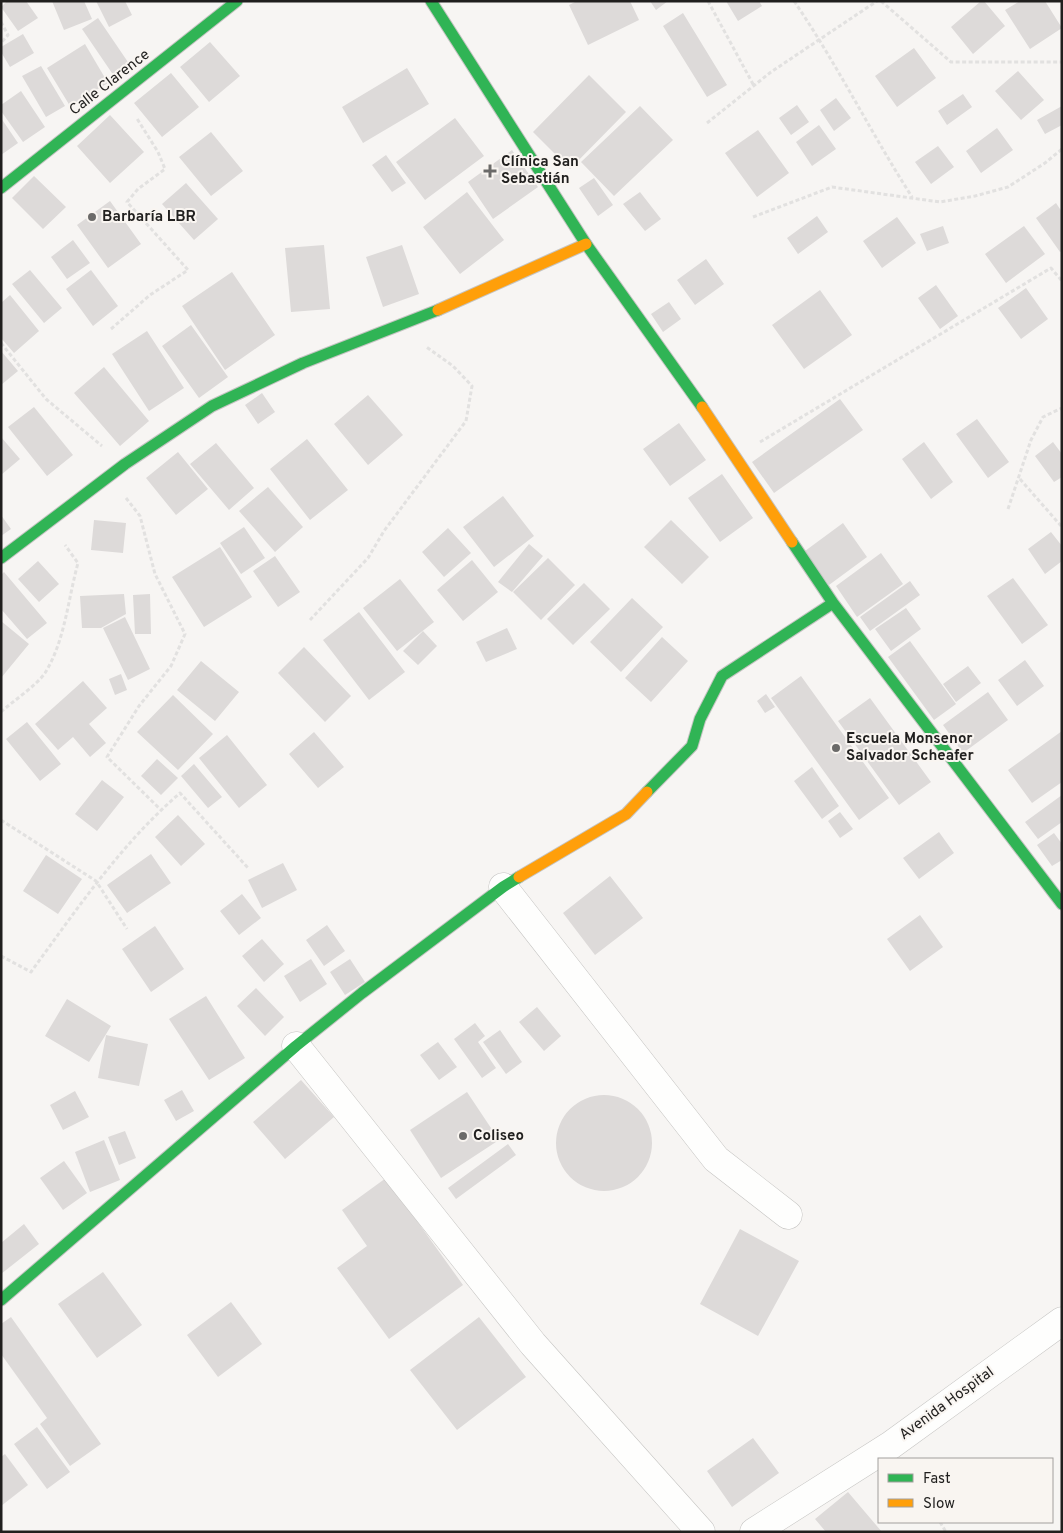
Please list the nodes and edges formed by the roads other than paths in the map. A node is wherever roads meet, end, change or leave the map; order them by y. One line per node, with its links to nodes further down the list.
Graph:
1 (237, 1): 3 (street, Calle Clarence)
2 (431, 1): 4 (street)
3 (1, 188)
4 (586, 244): 5 (street); 6 (street)
5 (1, 558)
6 (833, 603): 7 (street); 8 (street)
7 (503, 887): 9 (street); 10 (street)
8 (1062, 904)
9 (296, 1046): 11 (street); 13 (street)
10 (788, 1215)
11 (1, 1300)
12 (1062, 1321): 14 (street, Avenida Hospital)
13 (701, 1532)
14 (754, 1532)

